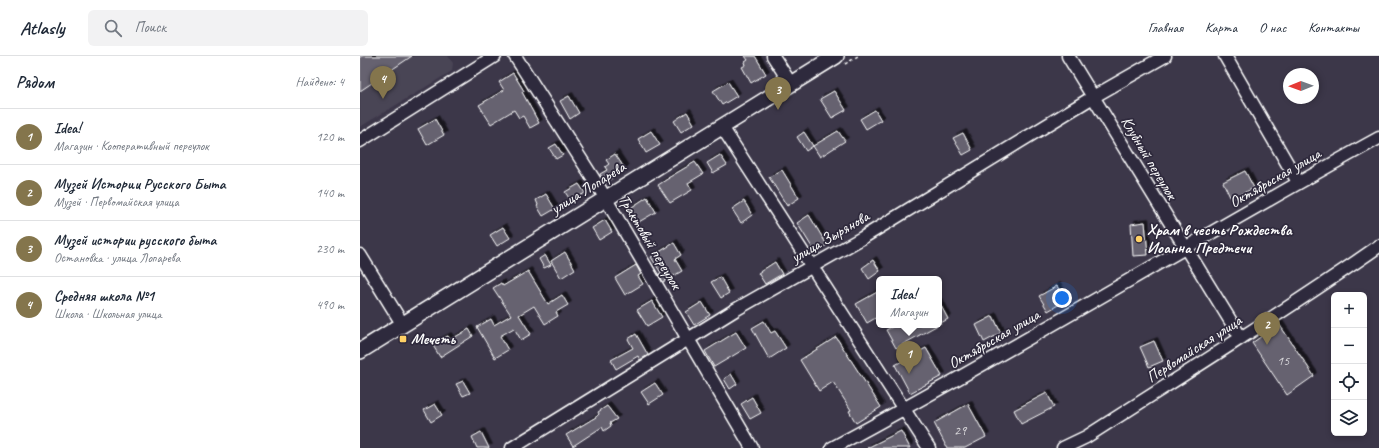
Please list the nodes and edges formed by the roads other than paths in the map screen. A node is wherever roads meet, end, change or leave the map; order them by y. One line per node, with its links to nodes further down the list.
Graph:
1 (495, 56): 12 (street)
2 (514, 56): 14 (street, Трактовый переулок)
3 (773, 56): 8 (street)
4 (836, 56): 8 (main road, улица Лопарева)
5 (1068, 56): 9 (street, Клубный переулок)
6 (1165, 56): 9 (street, улица Зырянова)
7 (1225, 56): 13 (street)
8 (791, 84): 10 (main road, улица Лопарева)
9 (1093, 97): 16 (street, Клубный переулок); 18 (street, улица Зырянова)
10 (722, 127): 14 (main road, улица Лопарева); 18 (street)
11 (1379, 138): 13 (street, Октябрьская улица)
12 (360, 141)
13 (1298, 182): 16 (street, Октябрьская улица)
14 (605, 198): 19 (main road, улица Лопарева); 20 (street, Трактовый переулок)
15 (1379, 246): 21 (street, Первомайская улица)
16 (1185, 248): 21 (street, Клубный переулок); 23 (street, Октябрьская улица)
17 (360, 255): 19 (street)
18 (811, 267): 20 (street, улица Зырянова); 23 (street)
19 (403, 325): 22 (main road, улица Лопарева)
20 (689, 338): 24 (street, улица Зырянова); 25 (street, Трактовый переулок)
21 (1241, 338): 28 (street, Первомайская улица)
22 (360, 351)
23 (905, 409): 26 (street, Октябрьская улица); 27 (street)
24 (512, 448)
25 (752, 448)
26 (832, 448)
27 (929, 448)
28 (1063, 448)

